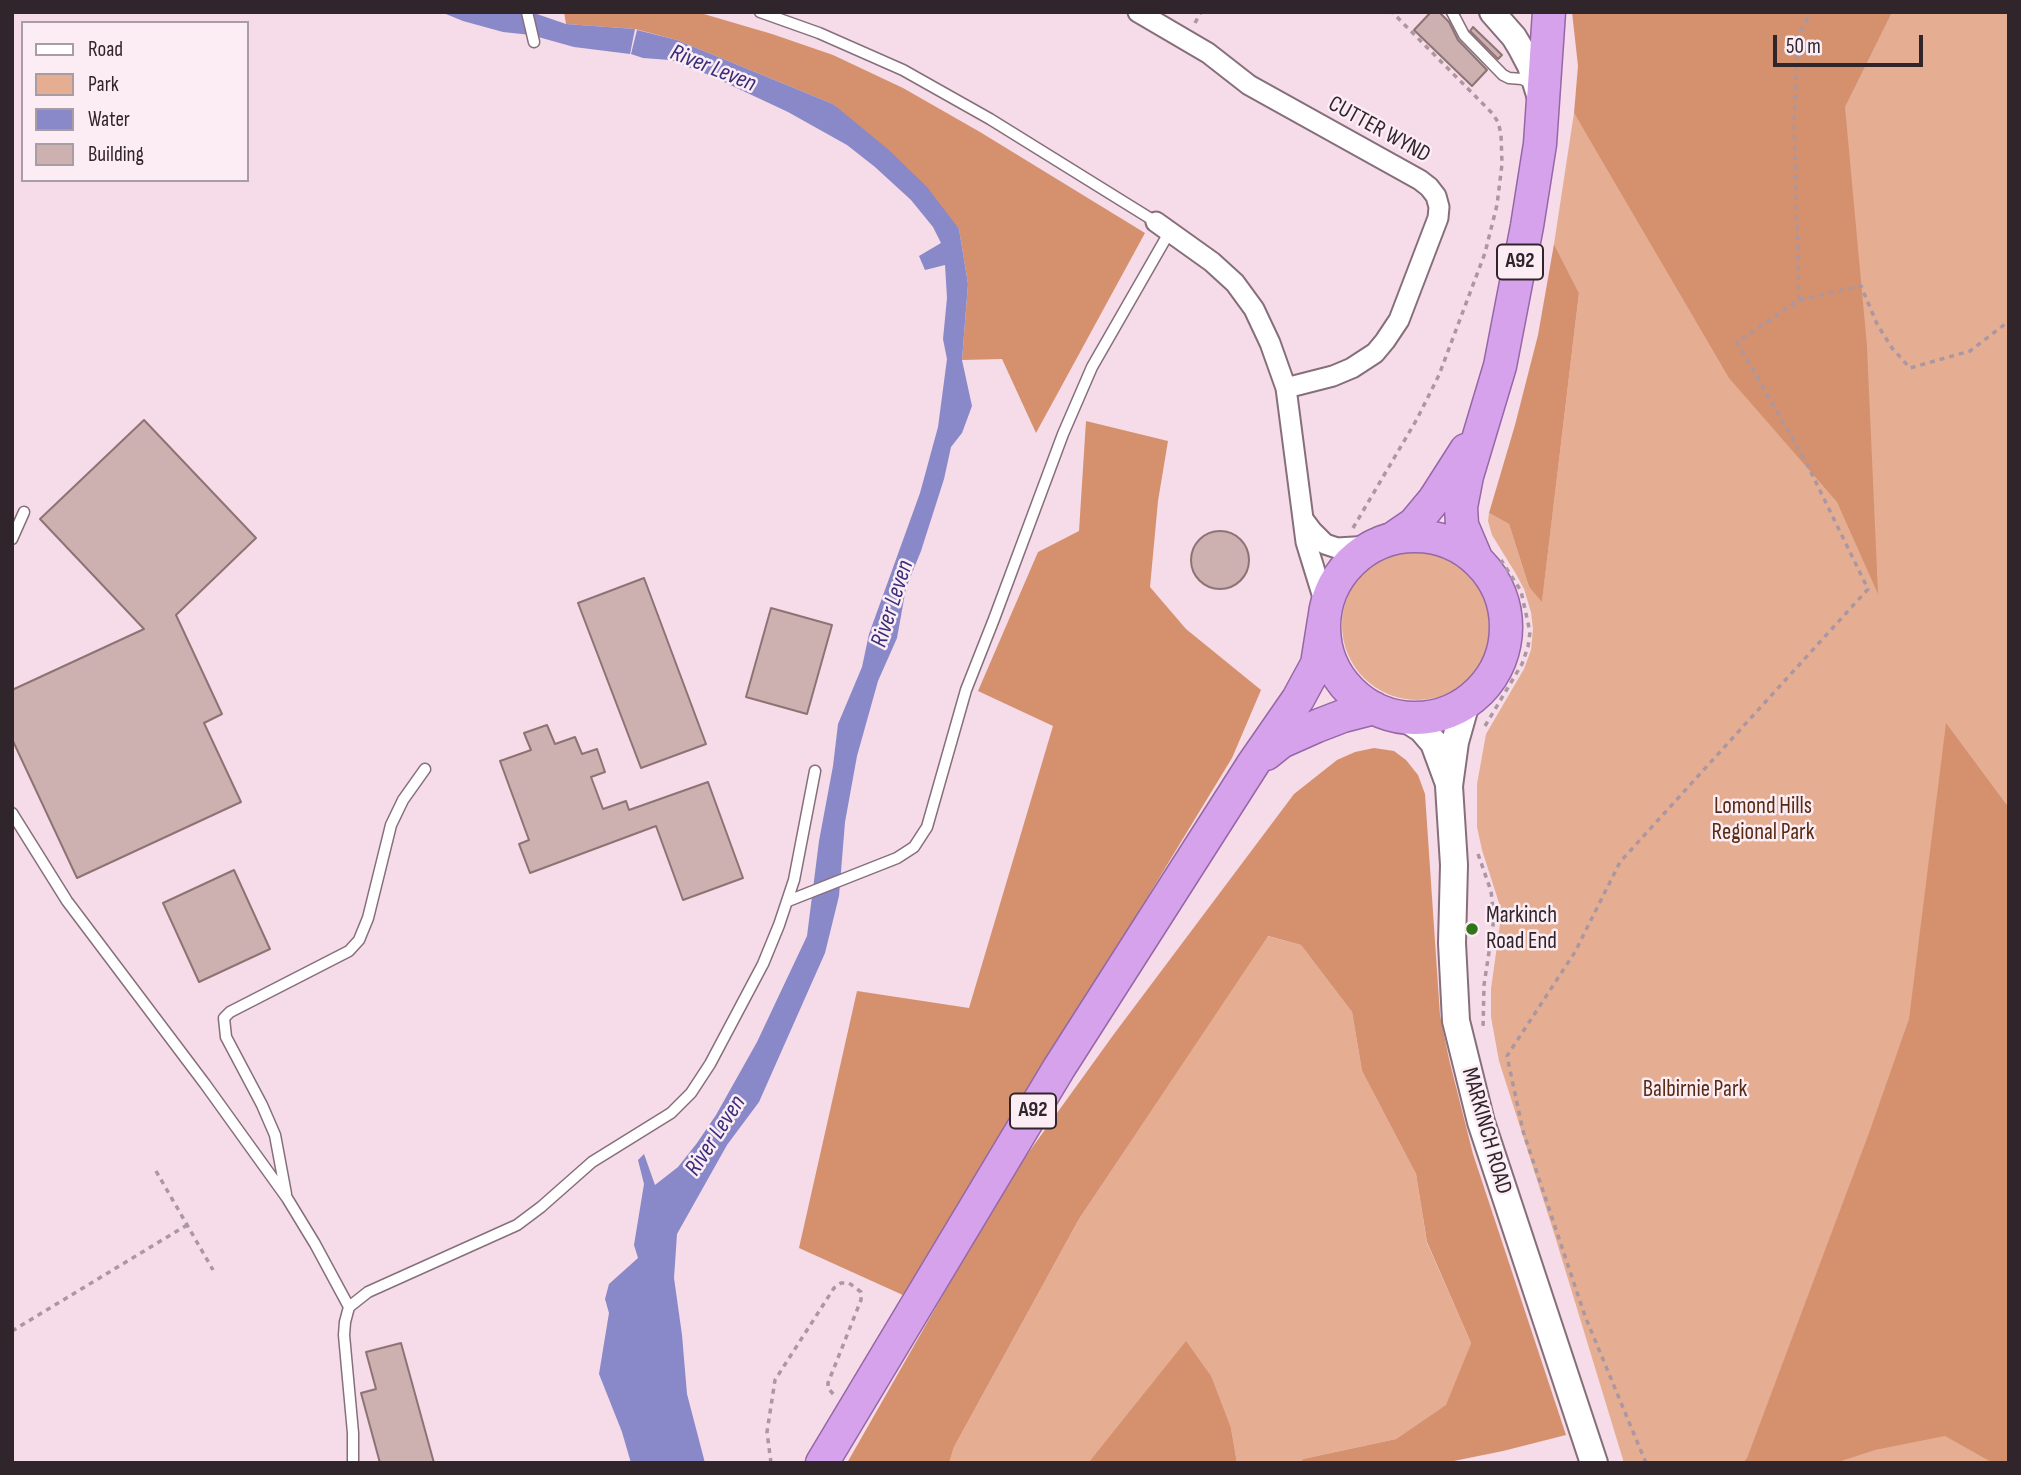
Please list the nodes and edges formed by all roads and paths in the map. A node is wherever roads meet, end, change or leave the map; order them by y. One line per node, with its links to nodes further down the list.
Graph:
1 (527, 12): 9 (lane)
2 (760, 12): 11 (lane)
3 (1138, 12): 14 (street, CUTTER WYND)
4 (1392, 12): 19 (path)
5 (1452, 12): 10 (lane)
6 (1492, 12): 10 (street)
7 (1549, 12): 10 (highway, A92)
8 (1811, 12): 12 (path)
9 (534, 42)
10 (1541, 99): 15 (highway, A92)
11 (1163, 226): 14 (street); 32 (lane)
12 (1799, 300): 13 (path); 45 (path)
13 (2009, 321)
14 (1286, 388): 17 (street)
15 (1485, 416): 19 (highway, A92); 20 (highway, A92)
16 (24, 512): 18 (lane)
17 (1303, 518): 19 (street); 21 (street)
18 (12, 538)
19 (1374, 539): 20 (highway, A92); 21 (highway, A92)
20 (1487, 556): 22 (highway, A92); 25 (path)
21 (1325, 614): 23 (highway, A92); 26 (highway, A92)
22 (1466, 703): 24 (highway, A92); 25 (main road, MARKINCH ROAD)
23 (1374, 709): 24 (highway, A92); 26 (highway, A92)
24 (1405, 718): 29 (main road, MARKINCH ROAD)
25 (1466, 742): 29 (main road, MARKINCH ROAD)
26 (1253, 764): 43 (highway, A92)
27 (425, 769): 35 (lane)
28 (815, 771): 32 (lane)
29 (1449, 786): 44 (main road, MARKINCH ROAD)
30 (12, 813): 35 (lane)
31 (1476, 847): 33 (path)
32 (788, 901): 38 (lane)
33 (1484, 1040)
34 (156, 1171): 36 (path)
35 (287, 1198): 38 (lane)
36 (187, 1225): 37 (path); 39 (path)
37 (213, 1270)
38 (349, 1307): 41 (lane)
39 (12, 1331)
40 (842, 1397): 42 (path)
41 (353, 1463)
42 (771, 1463)
43 (822, 1463)
44 (1594, 1463)
45 (1646, 1463)

